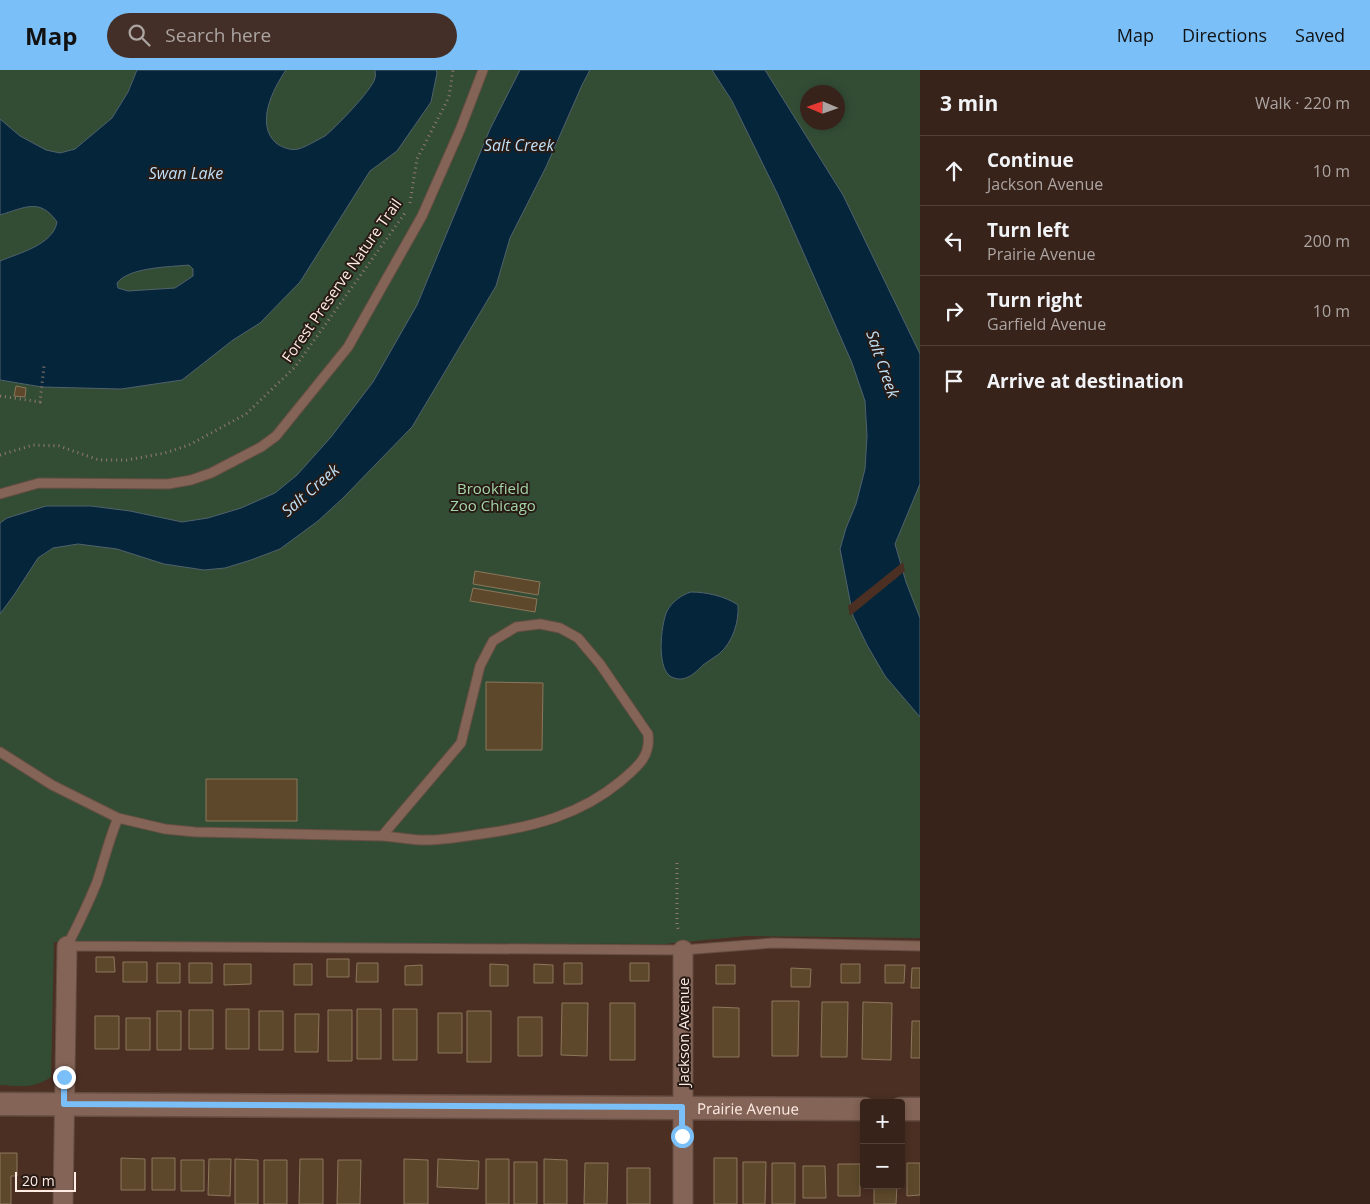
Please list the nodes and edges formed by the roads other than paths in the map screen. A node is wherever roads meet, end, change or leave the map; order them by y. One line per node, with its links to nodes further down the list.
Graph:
1 (482, 70): 2 (lane)
2 (0, 494)
3 (0, 752): 4 (lane)
4 (118, 818): 5 (lane); 6 (lane)
5 (382, 836): 5 (lane)
6 (67, 946): 8 (lane); 10 (street)
7 (920, 946): 8 (lane)
8 (683, 950): 11 (street, Jackson Avenue)
9 (0, 1104): 10 (street, Prairie Avenue)
10 (64, 1104): 11 (street, Prairie Avenue); 15 (street)
11 (682, 1107): 12 (street, Prairie Avenue); 16 (street, Jackson Avenue)
12 (860, 1109)
13 (905, 1109): 14 (street)
14 (920, 1109)
15 (63, 1204)
16 (683, 1204)

